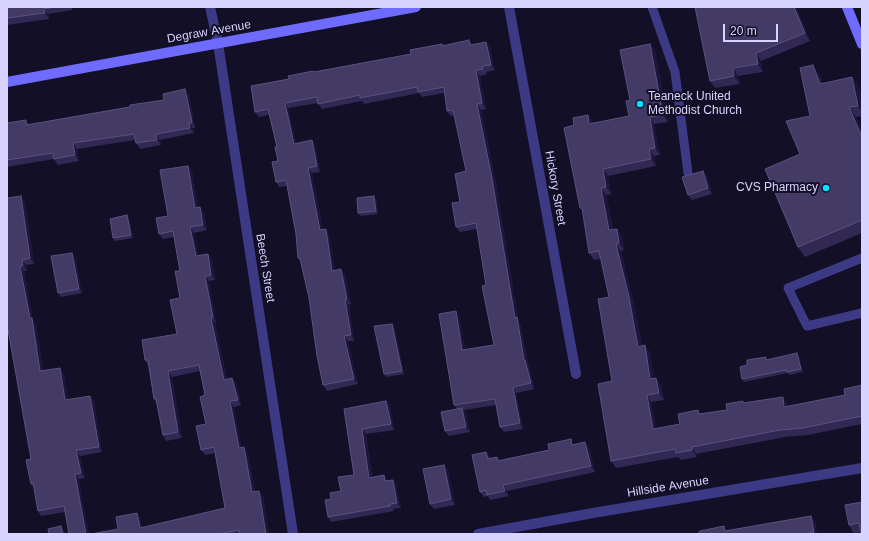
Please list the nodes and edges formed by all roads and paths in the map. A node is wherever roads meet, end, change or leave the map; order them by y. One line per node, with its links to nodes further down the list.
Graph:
1 (210, 7): 6 (street, Beech Street)
2 (416, 7): 6 (main road, Degraw Avenue)
3 (509, 7): 12 (street, Hickory Street)
4 (652, 7): 9 (lane)
5 (847, 7): 7 (main road)
6 (218, 43): 8 (main road, Degraw Avenue); 14 (street, Beech Street)
7 (862, 44)
8 (7, 82)
9 (688, 173)
10 (862, 258): 11 (lane)
11 (862, 313)
12 (576, 374)
13 (862, 468): 15 (street, Hillside Avenue)
14 (293, 534)
15 (478, 534)

